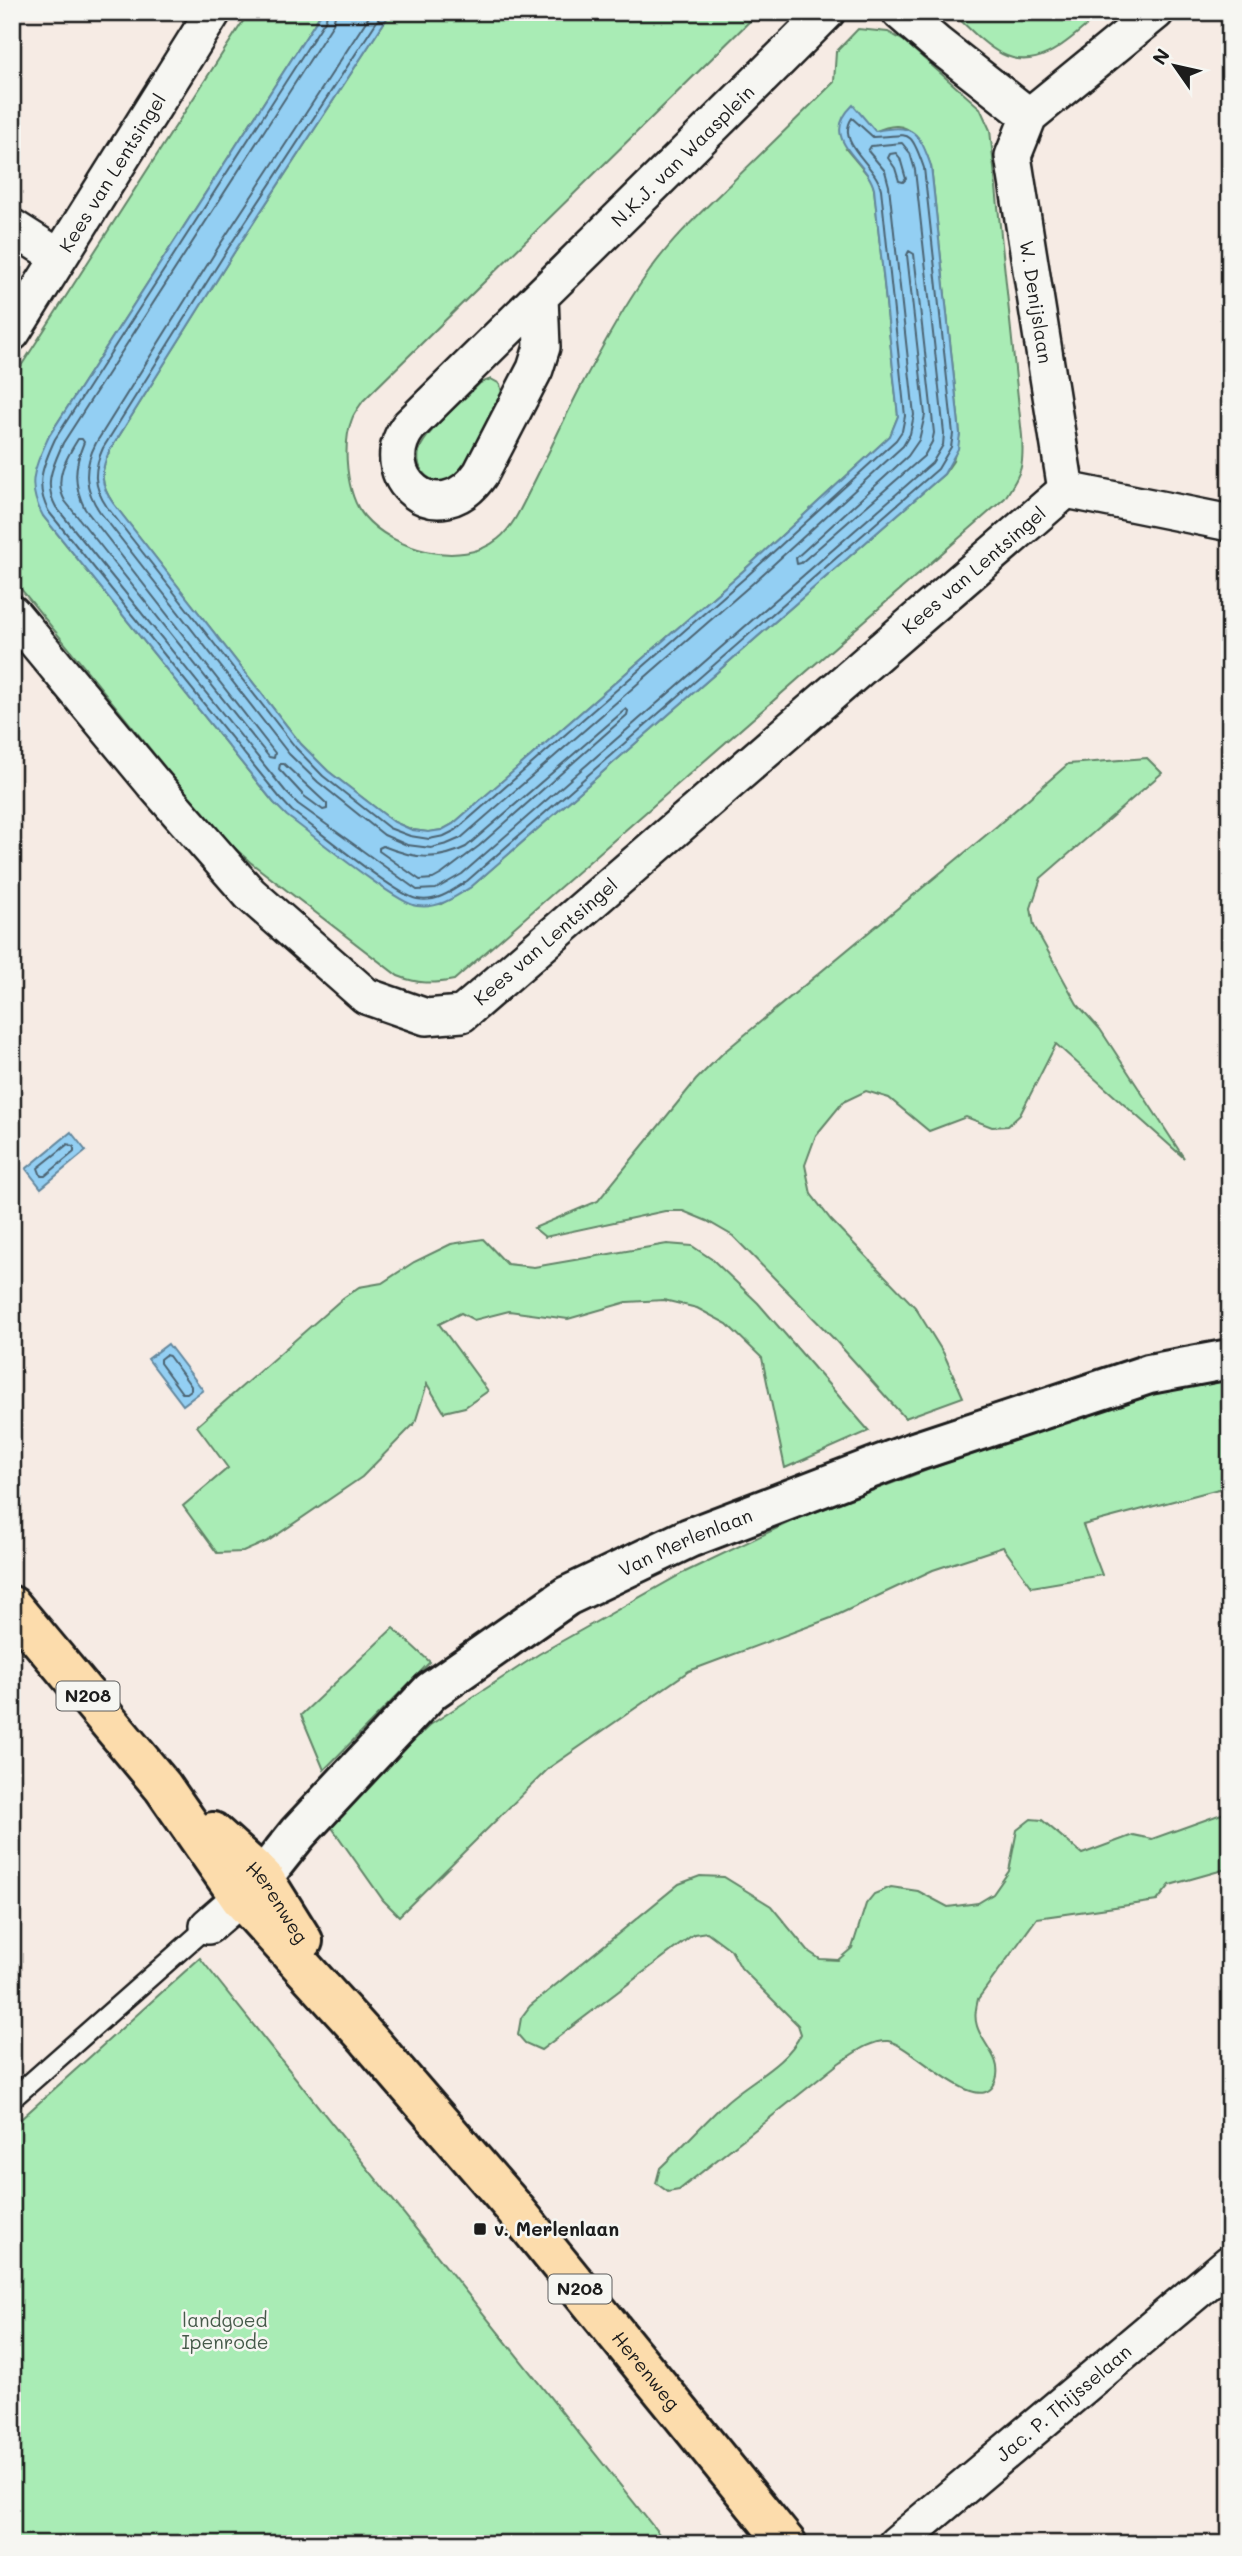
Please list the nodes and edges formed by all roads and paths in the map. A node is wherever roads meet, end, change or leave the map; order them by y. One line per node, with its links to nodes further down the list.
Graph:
1 (213, 12): 7 (street, Kees van Lentsingel)
2 (827, 12): 8 (street, N.K.J. van Waasplein)
3 (900, 12): 5 (street)
4 (1156, 12): 5 (street, W. Denijslaan)
5 (1029, 116): 10 (street, W. Denijslaan)
6 (12, 227): 7 (street)
7 (59, 257): 9 (street, Kees van Lentsingel)
8 (540, 297): 8 (street, N.K.J. van Waasplein)
9 (12, 333)
10 (1066, 490): 11 (street); 12 (street, Kees van Lentsingel)
11 (1230, 523)
12 (12, 614)
13 (1230, 1359): 15 (main road, Van Merlenlaan)
14 (12, 1606): 15 (main road, Herenweg / N208)
15 (251, 1887): 16 (street, Herenweg); 19 (main road, Herenweg / N208)
16 (208, 1926): 17 (lane, Herenweg)
17 (12, 2099)
18 (1230, 2263): 20 (street, Jac. P. Thijsselaan)
19 (788, 2544)
20 (896, 2544)

